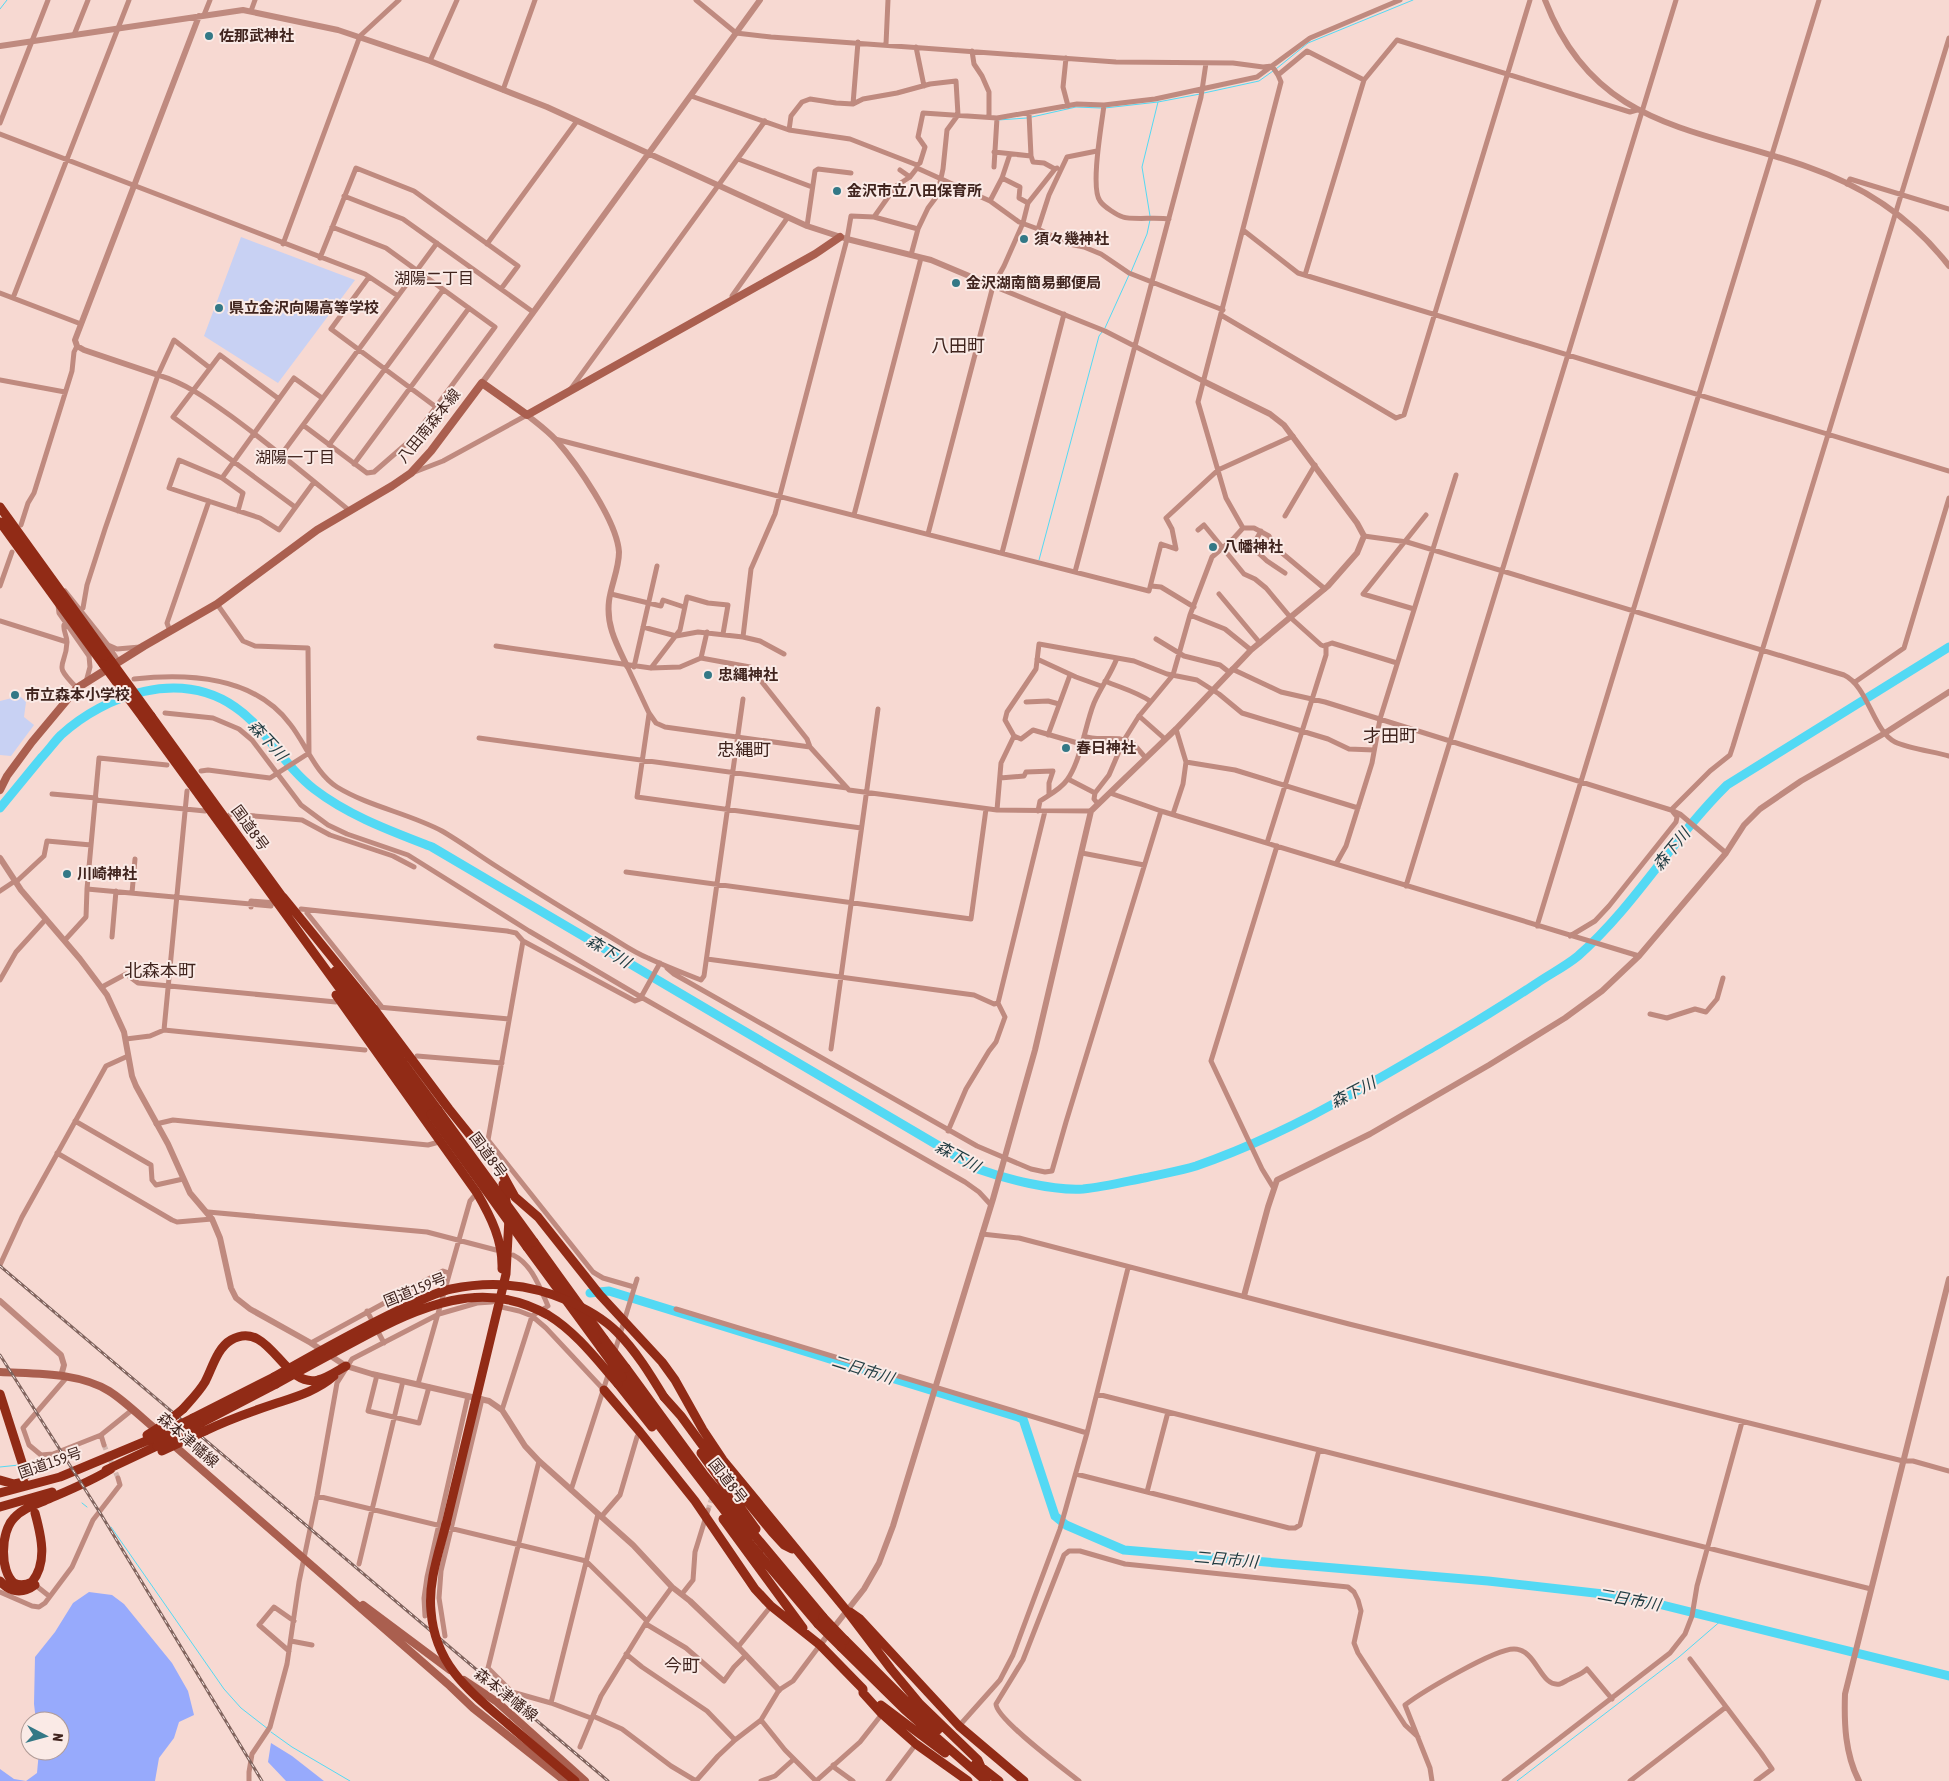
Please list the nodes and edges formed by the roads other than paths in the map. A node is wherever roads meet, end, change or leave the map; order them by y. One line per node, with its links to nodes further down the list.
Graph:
1 (48, 0): 24 (street)
2 (88, 0): 21 (street)
3 (129, 0): 19 (street)
4 (210, 0): 18 (street)
5 (255, 0): 17 (street)
6 (399, 0): 22 (street)
7 (457, 0): 31 (street)
8 (535, 0): 38 (street)
9 (696, 0): 20 (street)
10 (760, 0): 20 (street)
11 (888, 0): 26 (street)
12 (1400, 0): 33 (street)
13 (1530, 0): 35 (street)
14 (1545, 0): 44 (street)
15 (1676, 0): 44 (street)
16 (1819, 0): 58 (street)
17 (251, 11): 18 (street); 22 (street)
18 (202, 16): 19 (street); 74 (street)
19 (118, 28): 21 (street); 61 (street)
20 (736, 33): 25 (street); 40 (street)
21 (74, 35): 24 (street)
22 (360, 36): 31 (street); 92 (street)
23 (1949, 38): 75 (street)
24 (31, 42): 27 (street); 51 (street)
25 (858, 42): 26 (street); 41 (street)
26 (886, 44): 28 (street)
27 (0, 46)
28 (916, 47): 29 (street); 37 (street)
29 (972, 51): 30 (street); 47 (street)
30 (1066, 58): 32 (street); 42 (street)
31 (430, 61): 38 (street)
32 (1206, 63): 33 (street); 39 (street)
33 (1272, 66): 34 (street); 39 (street)
34 (1278, 74): 36 (street); 89 (street)
35 (1508, 74): 36 (street); 44 (street); 113 (street)
36 (1364, 80): 99 (street)
37 (924, 86): 41 (street); 46 (street)
38 (503, 90): 48 (street)
39 (1202, 93): 43 (street); 83 (street)
40 (690, 96): 50 (street); 56 (street)
41 (853, 104): 52 (street)
42 (1068, 106): 43 (street); 45 (street)
43 (1104, 107): 54 (street)
44 (1639, 111): 58 (street); 118 (street)
45 (1029, 114): 49 (street); 59 (street)
46 (958, 115): 47 (street); 63 (street); 69 (street)
47 (988, 118): 49 (street)
48 (577, 120): 56 (street); 93 (street)
49 (997, 120): 55 (street)
50 (765, 121): 52 (street); 60 (street)
51 (0, 123)
52 (789, 130): 63 (street)
53 (0, 134): 61 (street)
54 (1097, 151): 62 (street); 83 (street)
55 (994, 152): 57 (street); 64 (street)
56 (649, 154): 72 (street); 110 (street)
57 (1010, 154): 59 (street); 70 (street)
58 (1772, 155): 71 (street); 129 (street)
59 (1031, 156): 65 (street)
60 (738, 159): 72 (street); 73 (street)
61 (67, 160): 74 (street); 107 (street)
62 (1064, 164): 65 (street); 88 (street)
63 (917, 167): 68 (street); 69 (street)
64 (994, 167)
65 (1055, 169): 78 (street)
66 (900, 170): 68 (street)
67 (851, 173): 73 (street)
68 (910, 177): 82 (street)
69 (941, 178): 77 (street); 87 (street)
70 (1002, 178): 77 (street); 78 (street)
71 (1847, 184): 75 (street); 80 (street)
72 (720, 185): 81 (street); 128 (street)
73 (812, 186): 85 (street)
74 (134, 187): 92 (street); 114 (street)
75 (1901, 195): 79 (street); 80 (street)
76 (344, 196): 86 (street); 91 (street); 93 (street)
77 (990, 201): 84 (street)
78 (1028, 203): 84 (street)
79 (1949, 209)
80 (1896, 213): 97 (street); 136 (street)
81 (788, 217): 85 (street); 108 (street)
82 (874, 217): 87 (street); 90 (street)
83 (1169, 218): 101 (street)
84 (1023, 223): 88 (street); 102 (street)
85 (807, 226): 90 (street)
86 (332, 227): 95 (street); 98 (street)
87 (918, 228): 94 (street)
88 (1038, 229): 101 (street)
89 (1243, 230): 99 (street); 111 (street)
90 (844, 238): 94 (street); 108 (main road); 150 (street)
91 (437, 243): 98 (street); 103 (street)
92 (282, 244): 95 (street)
93 (487, 244): 103 (street)
94 (911, 255): 96 (street)
95 (320, 258): 100 (street)
96 (921, 258): 102 (street); 157 (street)
97 (1949, 266)
98 (417, 270): 104 (street); 106 (street)
99 (1305, 275): 113 (street)
100 (369, 277): 106 (street); 117 (street)
101 (1152, 281): 111 (street); 116 (street)
102 (993, 286): 112 (street); 165 (street)
103 (501, 289): 110 (street)
104 (443, 290): 109 (street); 120 (street)
105 (0, 293): 107 (street)
106 (398, 296): 117 (street)
107 (13, 298): 114 (street)
108 (733, 300): 128 (main road)
109 (470, 308): 125 (street); 132 (street)
110 (533, 312): 124 (street)
111 (1222, 312): 113 (street); 123 (street)
112 (1064, 314): 116 (street); 171 (street)
113 (1435, 314): 118 (street)
114 (81, 324): 115 (street)
115 (76, 346): 121 (street); 127 (street)
116 (1135, 346): 123 (street); 175 (street)
117 (358, 350): 120 (street); 130 (street)
118 (1568, 355): 129 (street); 174 (street)
119 (210, 368): 121 (street); 126 (street); 131 (street)
120 (385, 369): 125 (street); 139 (street)
121 (158, 375): 126 (street); 187 (street)
122 (0, 380): 127 (street)
123 (1204, 381): 137 (street); 144 (street)
124 (482, 382): 133 (main road); 146 (main road, 八田南森本線)
125 (410, 388): 132 (street); 142 (street)
126 (194, 390): 135 (street); 141 (street)
127 (65, 392): 161 (street)
128 (569, 392): 133 (main road)
129 (1699, 395): 136 (street); 189 (street)
130 (322, 398): 131 (street); 134 (street)
131 (279, 399): 135 (street)
132 (436, 407): 142 (street)
133 (527, 415): 138 (street); 146 (street)
134 (303, 425): 139 (street); 140 (street)
135 (254, 433): 140 (street); 141 (street)
136 (1828, 434): 145 (street); 208 (street)
137 (1293, 436): 143 (street); 144 (street)
138 (555, 439): 150 (street); 180 (street)
139 (329, 445): 142 (street)
140 (281, 455): 149 (street)
141 (233, 462): 148 (street); 154 (street)
142 (354, 464)
143 (1315, 465): 159 (street); 166 (street)
144 (1218, 470): 162 (street); 178 (street)
145 (1949, 471)
146 (411, 473): 156 (main road, 八田南森本線)
147 (1456, 475): 169 (street)
148 (222, 478): 152 (street); 155 (street)
149 (314, 482): 154 (street); 156 (street)
150 (779, 496): 157 (street); 199 (street)
151 (1949, 498): 224 (street)
152 (209, 501): 155 (street); 195 (street)
153 (0, 507): 172 (highway, 国道8号)
154 (295, 507): 155 (street)
155 (238, 511)
156 (350, 511): 184 (main road, 八田南森本線)
157 (854, 515): 165 (street)
158 (1426, 515): 167 (street)
159 (1285, 516)
160 (0, 522): 182 (highway, 国道8号)
161 (21, 525)
162 (1243, 528): 164 (street); 168 (street)
163 (1198, 530): 168 (street)
164 (1261, 531): 176 (street); 179 (street)
165 (928, 534): 171 (street)
166 (1364, 536): 167 (street); 179 (street)
167 (1405, 541): 169 (street); 188 (street)
168 (1223, 548): 185 (street); 191 (street)
169 (1433, 550): 174 (street); 188 (street)
170 (12, 552): 177 (street)
171 (1002, 553): 175 (street)
172 (36, 556): 203 (street); 214 (highway, 国道8号)
173 (657, 566): 183 (street)
174 (1502, 571): 189 (street); 250 (street)
175 (1075, 572): 178 (street)
176 (1285, 572)
177 (0, 586)
178 (1151, 586): 185 (street)
179 (1325, 589): 191 (street)
180 (611, 594): 183 (street); 216 (street)
181 (1219, 594): 202 (street)
182 (58, 602): 214 (highway, 国道8号); 223 (street)
183 (649, 603): 186 (street); 194 (street)
184 (217, 604): 195 (main road, 八田南森本線); 254 (street)
185 (1194, 606): 190 (street)
186 (684, 607): 197 (street); 198 (street)
187 (83, 608)
188 (1414, 609): 215 (street)
189 (1633, 610): 208 (street); 265 (street)
190 (1190, 615): 207 (street); 210 (street)
191 (1291, 618): 202 (street); 204 (street)
192 (0, 621): 201 (street)
193 (64, 625): 201 (street)
194 (643, 627): 198 (street); 216 (street)
195 (170, 631): 205 (main road, 八田南森本線)
196 (707, 632): 197 (street); 198 (street); 211 (street)
197 (723, 634): 199 (street)
198 (676, 636): 217 (street)
199 (743, 638): 209 (street)
200 (1156, 639): 210 (street)
201 (67, 642): 226 (street)
202 (1260, 643): 207 (street)
203 (108, 645): 205 (street); 214 (street)
204 (1326, 645): 215 (street); 229 (street)
205 (144, 646): 214 (main road, 八田南森本線)
206 (496, 646): 216 (street)
207 (1251, 650): 218 (street)
208 (1763, 650): 224 (street); 284 (street)
209 (784, 654)
210 (1181, 654): 218 (street); 220 (street)
211 (701, 658): 217 (street); 252 (street)
212 (1117, 658): 213 (street); 220 (street); 222 (street)
213 (1037, 659): 219 (street); 244 (street)
214 (111, 662): 223 (main road, 八田南森本線); 238 (highway, 国道8号, bridge)
215 (1397, 663): 239 (street)
216 (631, 666): 217 (street); 236 (street)
217 (651, 668)
218 (1231, 671): 227 (street); 229 (street)
219 (1070, 675): 225 (street); 233 (street)
220 (1173, 675): 227 (street); 231 (street)
221 (134, 679): 254 (street)
222 (1105, 681): 225 (street); 231 (street)
223 (86, 682): 226 (main road, 八田南森本線)
224 (1856, 684): 242 (street)
225 (1101, 686): 245 (street)
226 (76, 688): 268 (main road, 八田南森本線)
227 (1212, 690): 240 (street); 241 (street)
228 (1949, 692): 242 (street)
229 (1313, 698): 239 (street); 241 (street)
230 (743, 699): 246 (street)
231 (1150, 701): 237 (street)
232 (1026, 702): 233 (street)
233 (1059, 704): 243 (street)
234 (878, 708): 270 (street)
235 (165, 713): 262 (street)
236 (649, 713): 246 (street); 257 (street)
237 (1138, 716): 248 (street); 249 (street)
238 (147, 717): 277 (highway, 国道8号); 289 (highway, 国道8号)
239 (1380, 719): 250 (street); 253 (street)
240 (1176, 728): 248 (street); 258 (street)
241 (1302, 731): 253 (street); 266 (street)
242 (1885, 733): 255 (street); 295 (street)
243 (1048, 735): 244 (street); 251 (street)
244 (1014, 736): 263 (street)
245 (1084, 736): 249 (street); 251 (street)
246 (737, 737): 252 (street); 261 (street)
247 (479, 738): 257 (street)
248 (1165, 738): 256 (street)
249 (1124, 740): 256 (street); 271 (street)
250 (1450, 741): 265 (street); 304 (street)
251 (1082, 744): 264 (street)
252 (810, 747): 267 (street)
253 (1374, 750): 278 (street)
254 (308, 754): 262 (street); 325 (street)
255 (1949, 756)
256 (1146, 758): 272 (street)
257 (642, 760): 261 (street); 281 (street)
258 (1186, 762): 266 (street); 288 (street)
259 (167, 765): 275 (street)
260 (201, 771): 262 (street)
261 (732, 772): 267 (street); 281 (street)
262 (278, 774): 331 (street)
263 (1000, 778): 274 (street); 282 (street)
264 (1068, 779): 271 (street); 274 (street)
265 (1581, 782): 284 (street); 317 (street)
266 (1285, 786): 278 (street); 291 (street)
267 (847, 788): 270 (street)
268 (0, 790)
269 (187, 791): 279 (street)
270 (866, 792): 280 (street); 290 (street)
271 (1095, 793): 276 (street)
272 (1110, 793): 276 (street); 283 (street)
273 (52, 794): 275 (street)
274 (1049, 794): 285 (street)
275 (95, 799): 279 (street); 292 (street)
276 (1098, 804): 287 (street)
277 (209, 808): 279 (street); 312 (highway, 国道8号)
278 (1358, 808): 299 (street)
279 (185, 809): 309 (street)
280 (986, 809): 282 (street); 310 (street)
281 (727, 810): 290 (street); 303 (street)
282 (997, 810): 285 (street)
283 (1161, 810): 288 (street); 298 (street)
284 (1671, 810): 295 (street); 320 (street)
285 (1038, 811): 286 (street)
286 (1045, 811): 287 (street); 333 (street)
287 (1091, 811): 294 (street)
288 (1173, 814): 291 (street)
289 (226, 818): 300 (street); 312 (highway, 国道8号)
290 (861, 828): 310 (street)
291 (1267, 843): 293 (street)
292 (91, 845): 302 (street); 305 (street)
293 (1277, 846): 299 (street); 355 (street)
294 (1082, 853): 298 (street); 353 (street)
295 (1726, 853): 323 (street)
296 (0, 858): 302 (street)
297 (135, 859): 308 (street)
298 (1144, 864): 353 (street)
299 (1336, 864): 304 (street)
300 (414, 868)
301 (626, 872): 303 (street)
302 (15, 882): 307 (street); 315 (street)
303 (716, 885): 310 (street); 324 (street)
304 (1406, 886): 317 (street)
305 (87, 889): 306 (street); 321 (street)
306 (116, 891): 308 (street); 319 (street)
307 (0, 892)
308 (132, 893): 309 (street)
309 (176, 898): 311 (street); 329 (street)
310 (851, 902): 326 (street)
311 (251, 904): 312 (street); 312 (street)
312 (279, 904): 313 (highway); 318 (highway, 国道8号); 346 (highway, 国道8号)
313 (300, 912): 314 (street); 314 (street); 316 (street); 334 (highway)
314 (319, 913): 316 (street); 322 (street)
315 (46, 919): 321 (street); 328 (street)
316 (316, 925): 334 (street)
317 (1537, 926): 320 (street)
318 (296, 929): 332 (highway); 346 (highway, 国道8号)
319 (112, 937)
320 (1573, 937): 323 (street)
321 (64, 940): 330 (street)
322 (523, 941): 331 (street); 336 (street)
323 (1639, 956): 355 (street)
324 (707, 959): 325 (street); 326 (street)
325 (660, 964): 331 (street); 349 (street)
326 (840, 977): 333 (street); 341 (street)
327 (1723, 978): 335 (street)
328 (0, 980)
329 (169, 986): 330 (street); 332 (street); 337 (street)
330 (102, 987): 338 (street)
331 (642, 996): 357 (street)
332 (338, 998): 340 (highway)
333 (998, 1003): 349 (street)
334 (378, 1008): 336 (street); 344 (highway)
335 (1650, 1014)
336 (509, 1018): 345 (street)
337 (164, 1030): 338 (street); 339 (street)
338 (126, 1039): 342 (street)
339 (348, 1049): 340 (street); 340 (street)
340 (370, 1049): 350 (highway)
341 (831, 1049)
342 (128, 1056): 347 (street); 348 (street)
343 (433, 1057): 344 (street); 344 (street); 345 (street)
344 (413, 1058): 352 (highway)
345 (502, 1063): 370 (street)
346 (434, 1112): 362 (highway, 国道8号, bridge)
347 (75, 1121): 351 (street); 354 (street)
348 (156, 1124): 350 (street); 354 (street)
349 (948, 1131): 353 (street)
350 (439, 1142): 356 (highway)
351 (57, 1153): 359 (street); 365 (street)
352 (488, 1157): 373 (highway); 378 (highway)
353 (1004, 1160): 357 (street)
354 (183, 1179): 358 (street)
355 (1273, 1187): 371 (street)
356 (477, 1193): 361 (street); 373 (highway)
357 (992, 1202): 360 (street)
358 (208, 1212): 359 (street); 361 (street)
359 (212, 1219): 379 (street)
360 (982, 1234): 366 (street); 391 (street)
361 (458, 1241): 363 (street); 367 (street)
362 (531, 1244): 387 (highway, 国道8号, bridge); 434 (highway, 国道8号, bridge)
363 (496, 1250)
364 (513, 1255): 377 (street)
365 (0, 1265)
366 (1128, 1268): 371 (street); 393 (street)
367 (449, 1273): 375 (street); 376 (street)
368 (637, 1279): 370 (street)
369 (1949, 1279): 411 (street)
370 (634, 1288): 378 (street)
371 (1244, 1296): 401 (street)
372 (0, 1302): 384 (street)
373 (495, 1304): 376 (street); 377 (street); 395 (highway)
374 (676, 1309): 391 (street)
375 (367, 1311): 379 (street); 380 (street)
376 (439, 1314): 380 (street); 388 (street)
377 (532, 1316): 390 (street); 398 (street)
378 (624, 1321): 390 (street); 431 (highway)
379 (311, 1343): 381 (street)
380 (384, 1343): 381 (street)
381 (346, 1366): 383 (street); 402 (highway); 406 (highway, bridge); 422 (street)
382 (0, 1372): 384 (main road, 森本津幡線)
383 (377, 1375): 386 (street); 400 (street)
384 (64, 1376): 397 (main road, 森本津幡線); 405 (street)
385 (275, 1381): 387 (highway, 国道159号, bridge); 394 (highway, 国道159号, bridge); 402 (highway, 国道159号)
386 (403, 1381): 388 (street); 400 (street)
387 (620, 1381): 409 (highway, 国道159号)
388 (418, 1384): 389 (street)
389 (429, 1387): 395 (street); 400 (street)
390 (604, 1390): 403 (highway); 419 (street)
391 (935, 1391): 404 (street); 447 (street)
392 (0, 1394): 396 (highway)
393 (1097, 1394): 399 (street); 404 (street)
394 (664, 1397): 431 (highway); 434 (highway, 国道159号)
395 (475, 1398): 398 (street); 428 (highway); 428 (street); 428 (street)
396 (0, 1408)
397 (132, 1410): 405 (street); 432 (main road, 森本津幡線)
398 (502, 1410): 410 (street)
399 (1168, 1412): 408 (street); 420 (street)
400 (394, 1417): 424 (street)
401 (1742, 1422): 411 (street); 430 (street)
402 (199, 1425): 406 (highway, 国道159号, bridge); 406 (highway, bridge)
403 (640, 1432): 426 (highway); 427 (street)
404 (1087, 1433): 415 (street)
405 (101, 1435): 407 (street)
406 (154, 1443): 412 (highway, 国道159号); 418 (highway, 国道159号)
407 (104, 1445)
408 (1318, 1450): 420 (street); 430 (street)
409 (681, 1456): 413 (highway, 国道8号)
410 (539, 1461): 419 (street); 429 (street)
411 (1903, 1461): 414 (street); 440 (street)
412 (110, 1469): 423 (highway, 国道159号); 437 (highway)
413 (692, 1470): 449 (highway, 国道8号); 453 (highway)
414 (1949, 1471)
415 (1076, 1474): 420 (street); 474 (street)
416 (118, 1478): 443 (street)
417 (0, 1480): 418 (highway)
418 (36, 1485): 421 (highway, 国道159号)
419 (571, 1490): 427 (street)
420 (1147, 1492)
421 (0, 1493)
422 (317, 1496): 424 (street); 432 (street)
423 (0, 1507)
424 (372, 1510): 428 (street); 435 (street)
425 (37, 1513): 437 (highway)
426 (707, 1514): 442 (street); 444 (highway)
427 (600, 1516): 433 (street); 439 (street)
428 (445, 1526): 429 (street); 445 (street); 446 (street); 486 (highway, bridge)
429 (518, 1545): 433 (street); 468 (street)
430 (1707, 1548): 440 (street); 467 (street)
431 (801, 1555): 447 (highway)
432 (304, 1560): 438 (main road, 森本津幡線); 450 (street)
433 (586, 1561): 451 (street); 468 (street)
434 (775, 1561): 449 (highway, 国道8号)
435 (359, 1564)
436 (0, 1581): 437 (highway)
437 (34, 1583): 443 (street)
438 (333, 1584): 463 (main road, 森本津幡線); 464 (main road, 森本津幡線)
439 (672, 1587): 442 (street); 451 (street)
440 (1871, 1589): 502 (street)
441 (0, 1592): 443 (street)
442 (682, 1594): 458 (street)
443 (49, 1596)
444 (771, 1606): 453 (highway); 458 (street)
445 (424, 1608): 446 (street); 448 (street)
446 (440, 1608): 452 (street)
447 (847, 1611): 457 (street); 474 (highway); 483 (highway)
448 (425, 1616)
449 (821, 1621): 455 (highway, 国道8号, bridge)
450 (294, 1622): 454 (street); 459 (street)
451 (646, 1622): 460 (street); 461 (street)
452 (446, 1636)
453 (808, 1636): 457 (highway)
454 (290, 1641): 456 (street); 459 (street)
455 (843, 1644): 482 (highway, 国道8号); 483 (highway, 国道8号)
456 (312, 1645)
457 (820, 1645): 465 (highway); 466 (street)
458 (738, 1647): 461 (street)
459 (289, 1651): 484 (street)
460 (626, 1654): 471 (street); 476 (street)
461 (746, 1655): 466 (street)
462 (1690, 1659): 469 (street)
463 (454, 1673): 464 (street); 473 (main road, 森本津幡線)
464 (450, 1686): 477 (main road, 森本津幡線)
465 (862, 1688): 470 (highway); 482 (highway)
466 (779, 1690): 472 (street)
467 (1612, 1699): 475 (street); 499 (street)
468 (551, 1703): 471 (street)
469 (1726, 1707): 500 (street); 501 (street)
470 (882, 1714): 478 (highway); 481 (street)
471 (592, 1717): 479 (street); 488 (street)
472 (761, 1720): 476 (street); 480 (street)
473 (521, 1723): 477 (street); 487 (main road, 森本津幡線)
474 (959, 1726): 496 (highway)
475 (1418, 1737): 497 (street); 498 (street)
476 (735, 1740): 488 (street)
477 (514, 1742): 485 (main road, 森本津幡線)
478 (916, 1744): 492 (street); 493 (highway)
479 (580, 1747)
480 (794, 1759): 489 (street); 490 (street)
481 (834, 1765): 490 (street); 491 (street)
482 (967, 1766): 494 (highway, 国道8号)
483 (981, 1767): 495 (highway, 国道8号)
484 (249, 1781)
485 (565, 1781)
486 (575, 1781)
487 (585, 1781)
488 (696, 1781)
489 (761, 1781)
490 (816, 1781)
491 (853, 1781)
492 (888, 1781)
493 (968, 1781)
494 (986, 1781)
495 (999, 1781)
496 (1024, 1781)
497 (1079, 1781)
498 (1432, 1781)
499 (1504, 1781)
500 (1630, 1781)
501 (1756, 1781)
502 (1859, 1781)

